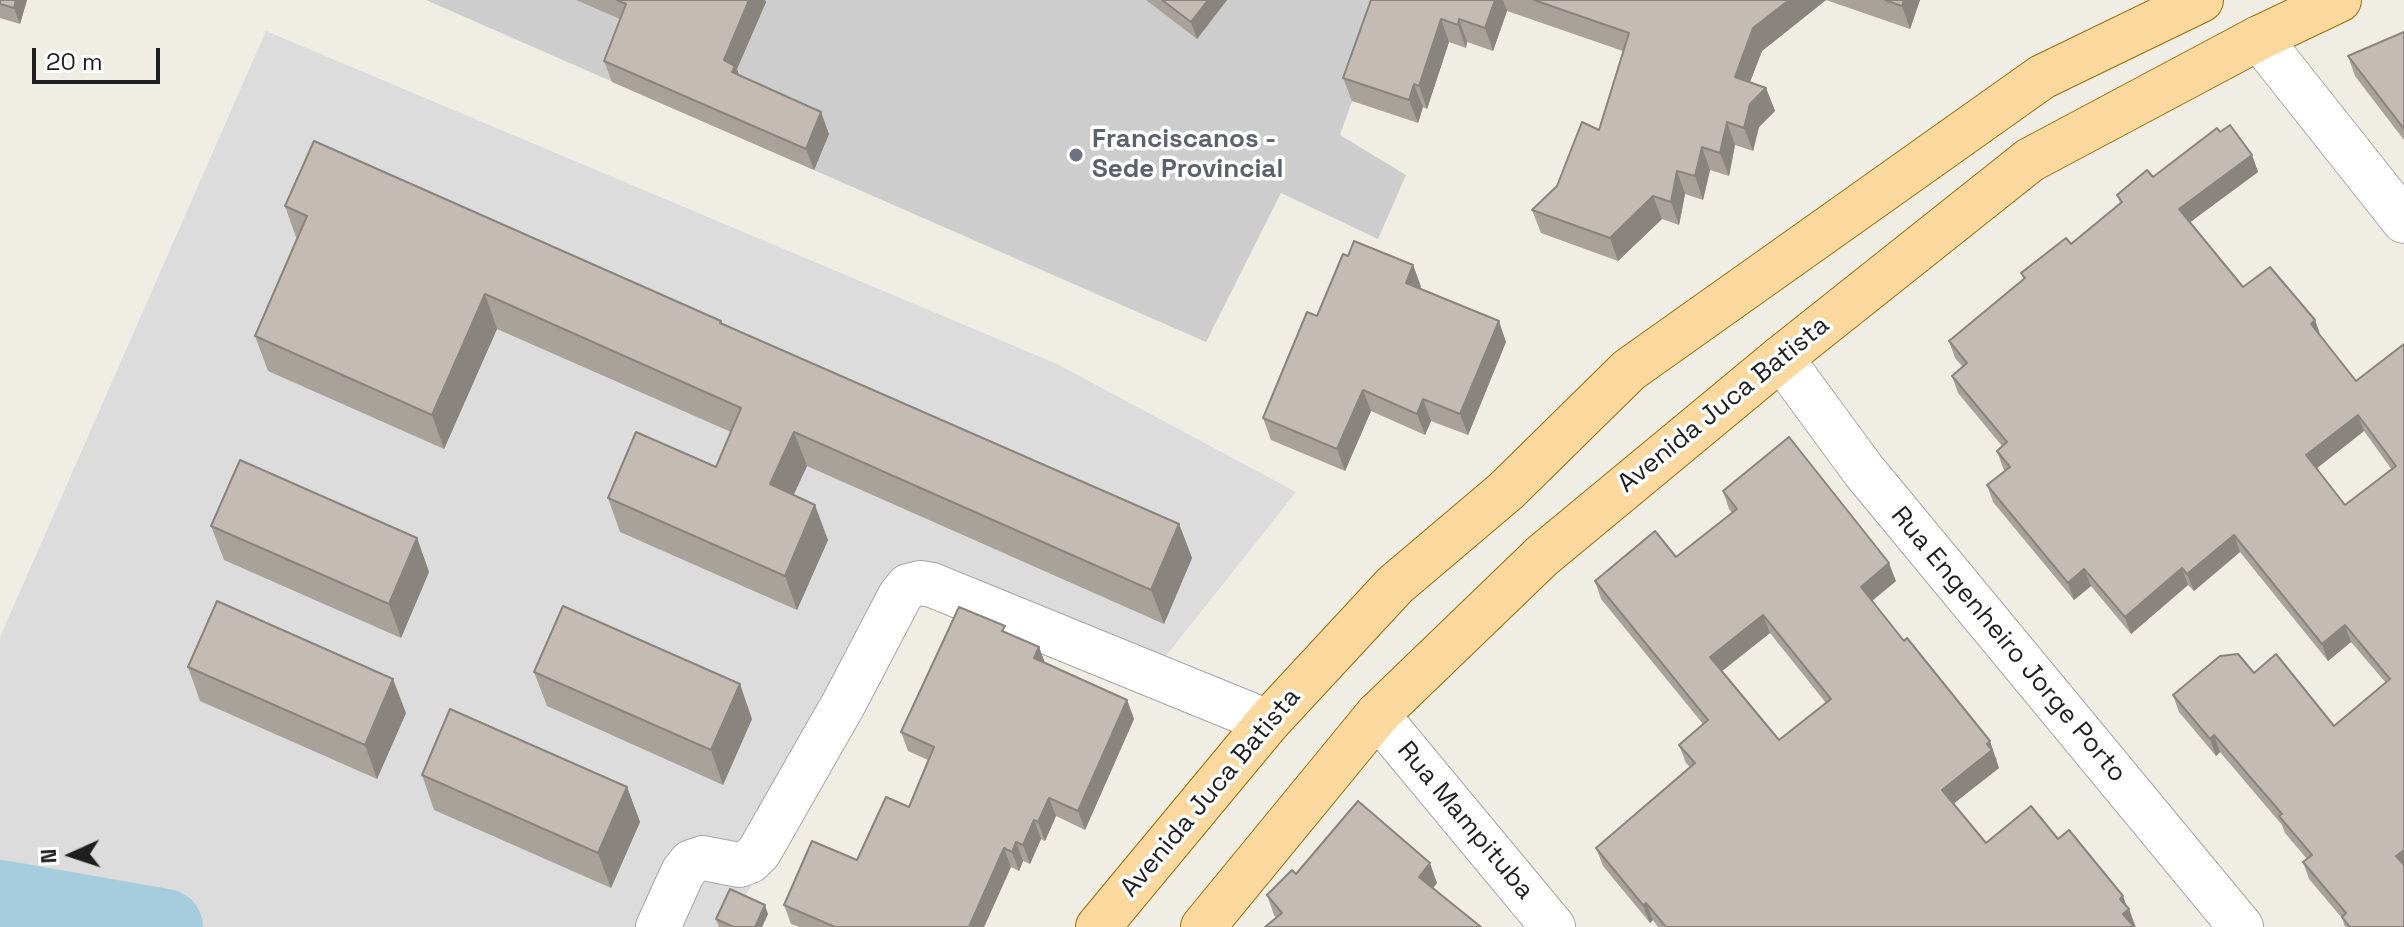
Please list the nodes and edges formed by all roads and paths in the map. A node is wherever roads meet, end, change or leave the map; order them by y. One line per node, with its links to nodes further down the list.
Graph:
1 (2201, 0): 7 (main road, Avenida Juca Batista)
2 (2339, 0): 3 (main road, Avenida Juca Batista)
3 (2259, 38): 4 (street); 5 (main road, Avenida Juca Batista)
4 (2404, 221)
5 (1781, 358): 6 (main road, Avenida Juca Batista); 12 (street, Rua Engenheiro Jorge Porto)
6 (1377, 715): 10 (main road, Avenida Juca Batista); 11 (street, Rua Mampituba)
7 (1268, 722): 8 (street); 9 (main road, Avenida Juca Batista)
8 (658, 927)
9 (1098, 927)
10 (1203, 927)
11 (1553, 927)
12 (2241, 927)

